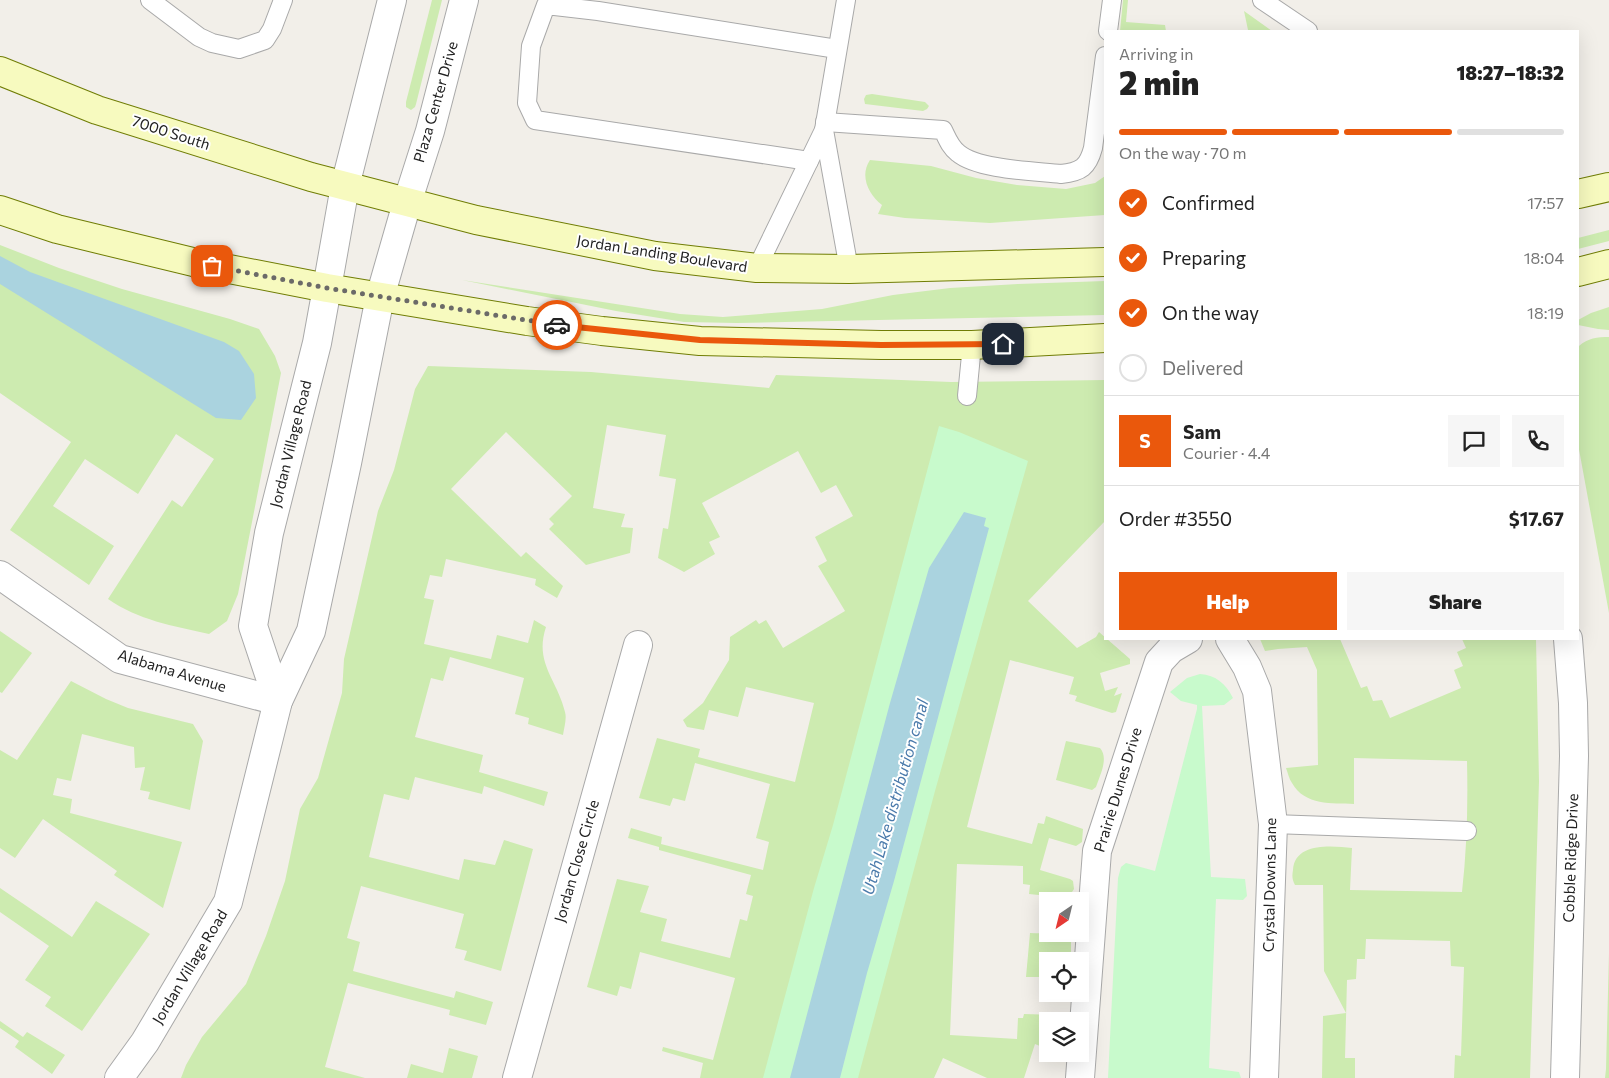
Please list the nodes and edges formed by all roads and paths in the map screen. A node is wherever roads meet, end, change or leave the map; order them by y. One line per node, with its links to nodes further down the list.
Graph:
1 (150, 0): 2 (lane)
2 (284, 0)
3 (392, 0): 16 (street)
4 (464, 0): 19 (street, Plaza Center Drive)
5 (846, 0): 11 (lane)
6 (1112, 0): 9 (lane)
7 (1262, 0): 10 (lane)
8 (599, 5): 11 (lane); 15 (lane)
9 (1108, 30)
10 (1307, 30)
11 (837, 49): 14 (lane)
12 (1104, 64): 14 (lane)
13 (0, 71): 16 (main road, 7000 South)
14 (825, 126): 15 (lane); 24 (lane)
15 (809, 161): 23 (lane)
16 (346, 186): 19 (main road, Jordan Landing Boulevard); 26 (street, Jordan Village Road)
17 (1609, 187): 18 (main road)
18 (1579, 194)
19 (407, 203): 23 (main road, Jordan Landing Boulevard); 27 (street, Jordan Village Road)
20 (0, 210): 26 (main road)
21 (1104, 262): 24 (main road, Jordan Landing Boulevard)
22 (1609, 264): 25 (main road)
23 (757, 268): 24 (main road, Jordan Landing Boulevard)
24 (849, 269)
25 (1579, 272)
26 (327, 288): 27 (main road); 36 (street, Jordan Village Road)
27 (380, 297): 29 (main road); 36 (street, Jordan Village Road)
28 (1104, 338): 29 (main road)
29 (972, 345): 30 (lane)
30 (967, 396)
31 (0, 574): 36 (street, Alabama Avenue)
32 (1186, 640): 41 (street, Prairie Dunes Drive)
33 (1231, 640): 37 (street, Crystal Downs Lane)
34 (1568, 640): 43 (street, Cobble Ridge Drive)
35 (638, 645): 40 (street, Jordan Close Circle)
36 (278, 701): 39 (street, Jordan Village Road)
37 (1273, 824): 38 (lane); 42 (street, Crystal Downs Lane)
38 (1467, 831)
39 (119, 1078)
40 (517, 1078)
41 (1080, 1078)
42 (1264, 1078)
43 (1565, 1078)

